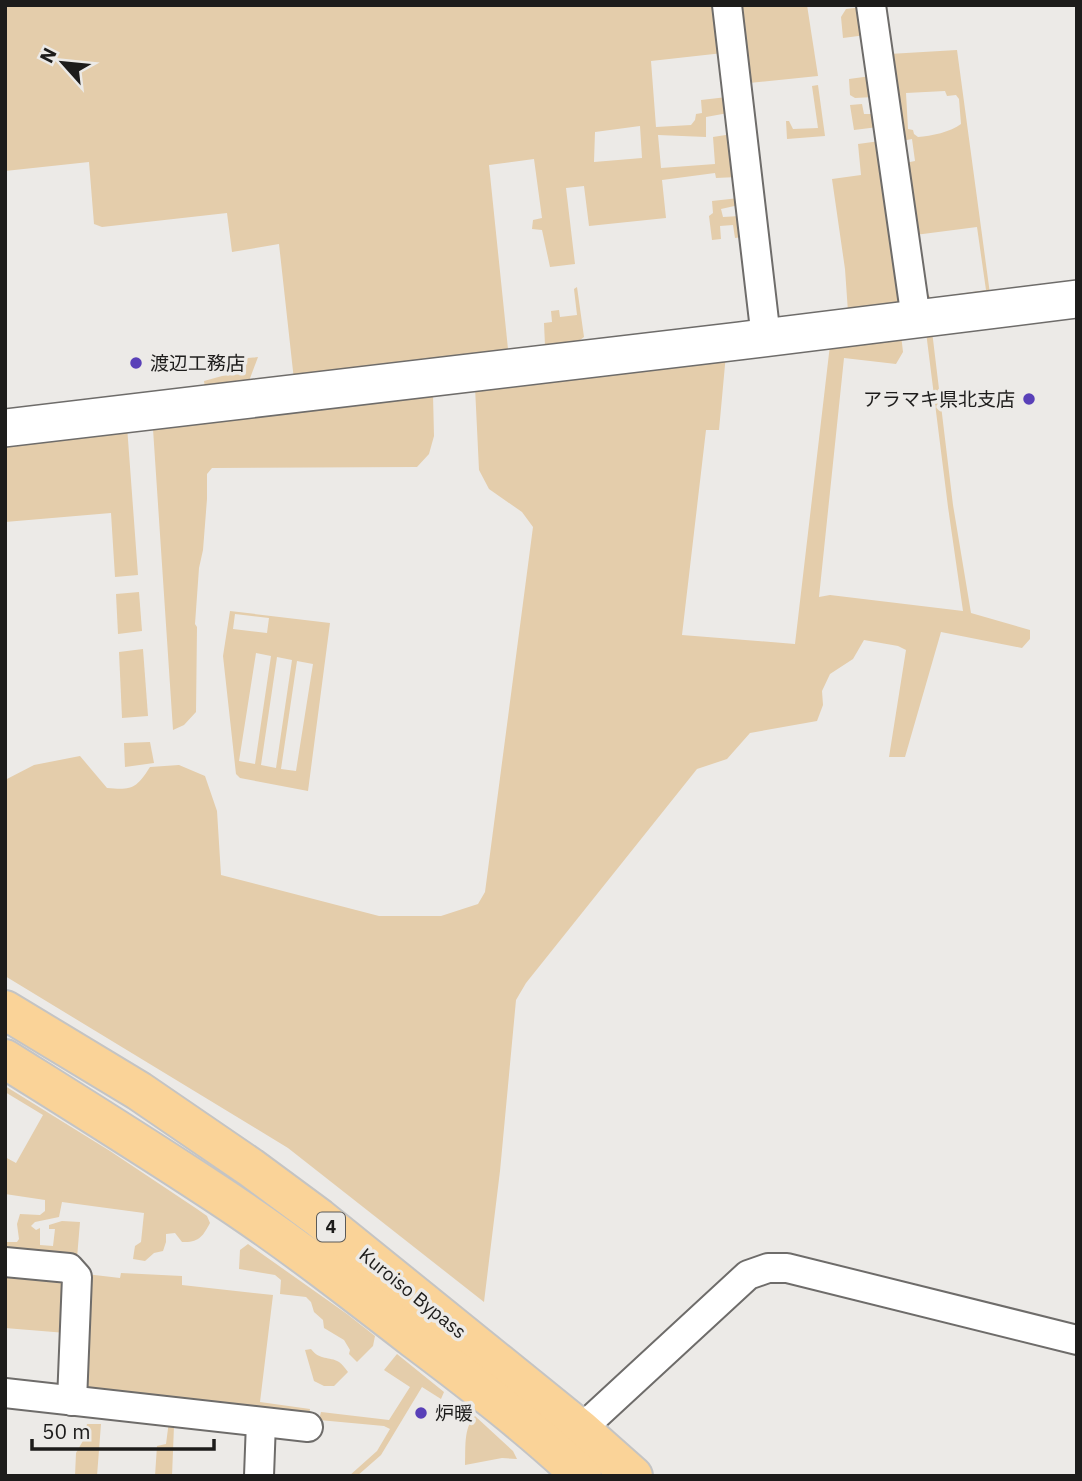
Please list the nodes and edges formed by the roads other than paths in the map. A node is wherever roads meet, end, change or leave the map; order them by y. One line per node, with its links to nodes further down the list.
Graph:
1 (727, 5): 5 (street)
2 (871, 5): 4 (street)
3 (1077, 299): 4 (street)
4 (916, 319): 5 (street)
5 (766, 338): 6 (street)
6 (5, 428)
7 (5, 1010): 15 (highway, Kuroiso Bypass / 4)
8 (5, 1059): 15 (highway, Kuroiso Bypass / 4)
9 (5, 1262): 12 (street)
10 (1077, 1340): 15 (street)
11 (5, 1393): 12 (street)
12 (72, 1401): 13 (street)
13 (261, 1422): 14 (street); 16 (street)
14 (308, 1427)
15 (573, 1452): 17 (highway, Kuroiso Bypass / 4)
16 (259, 1476)
17 (633, 1476)

